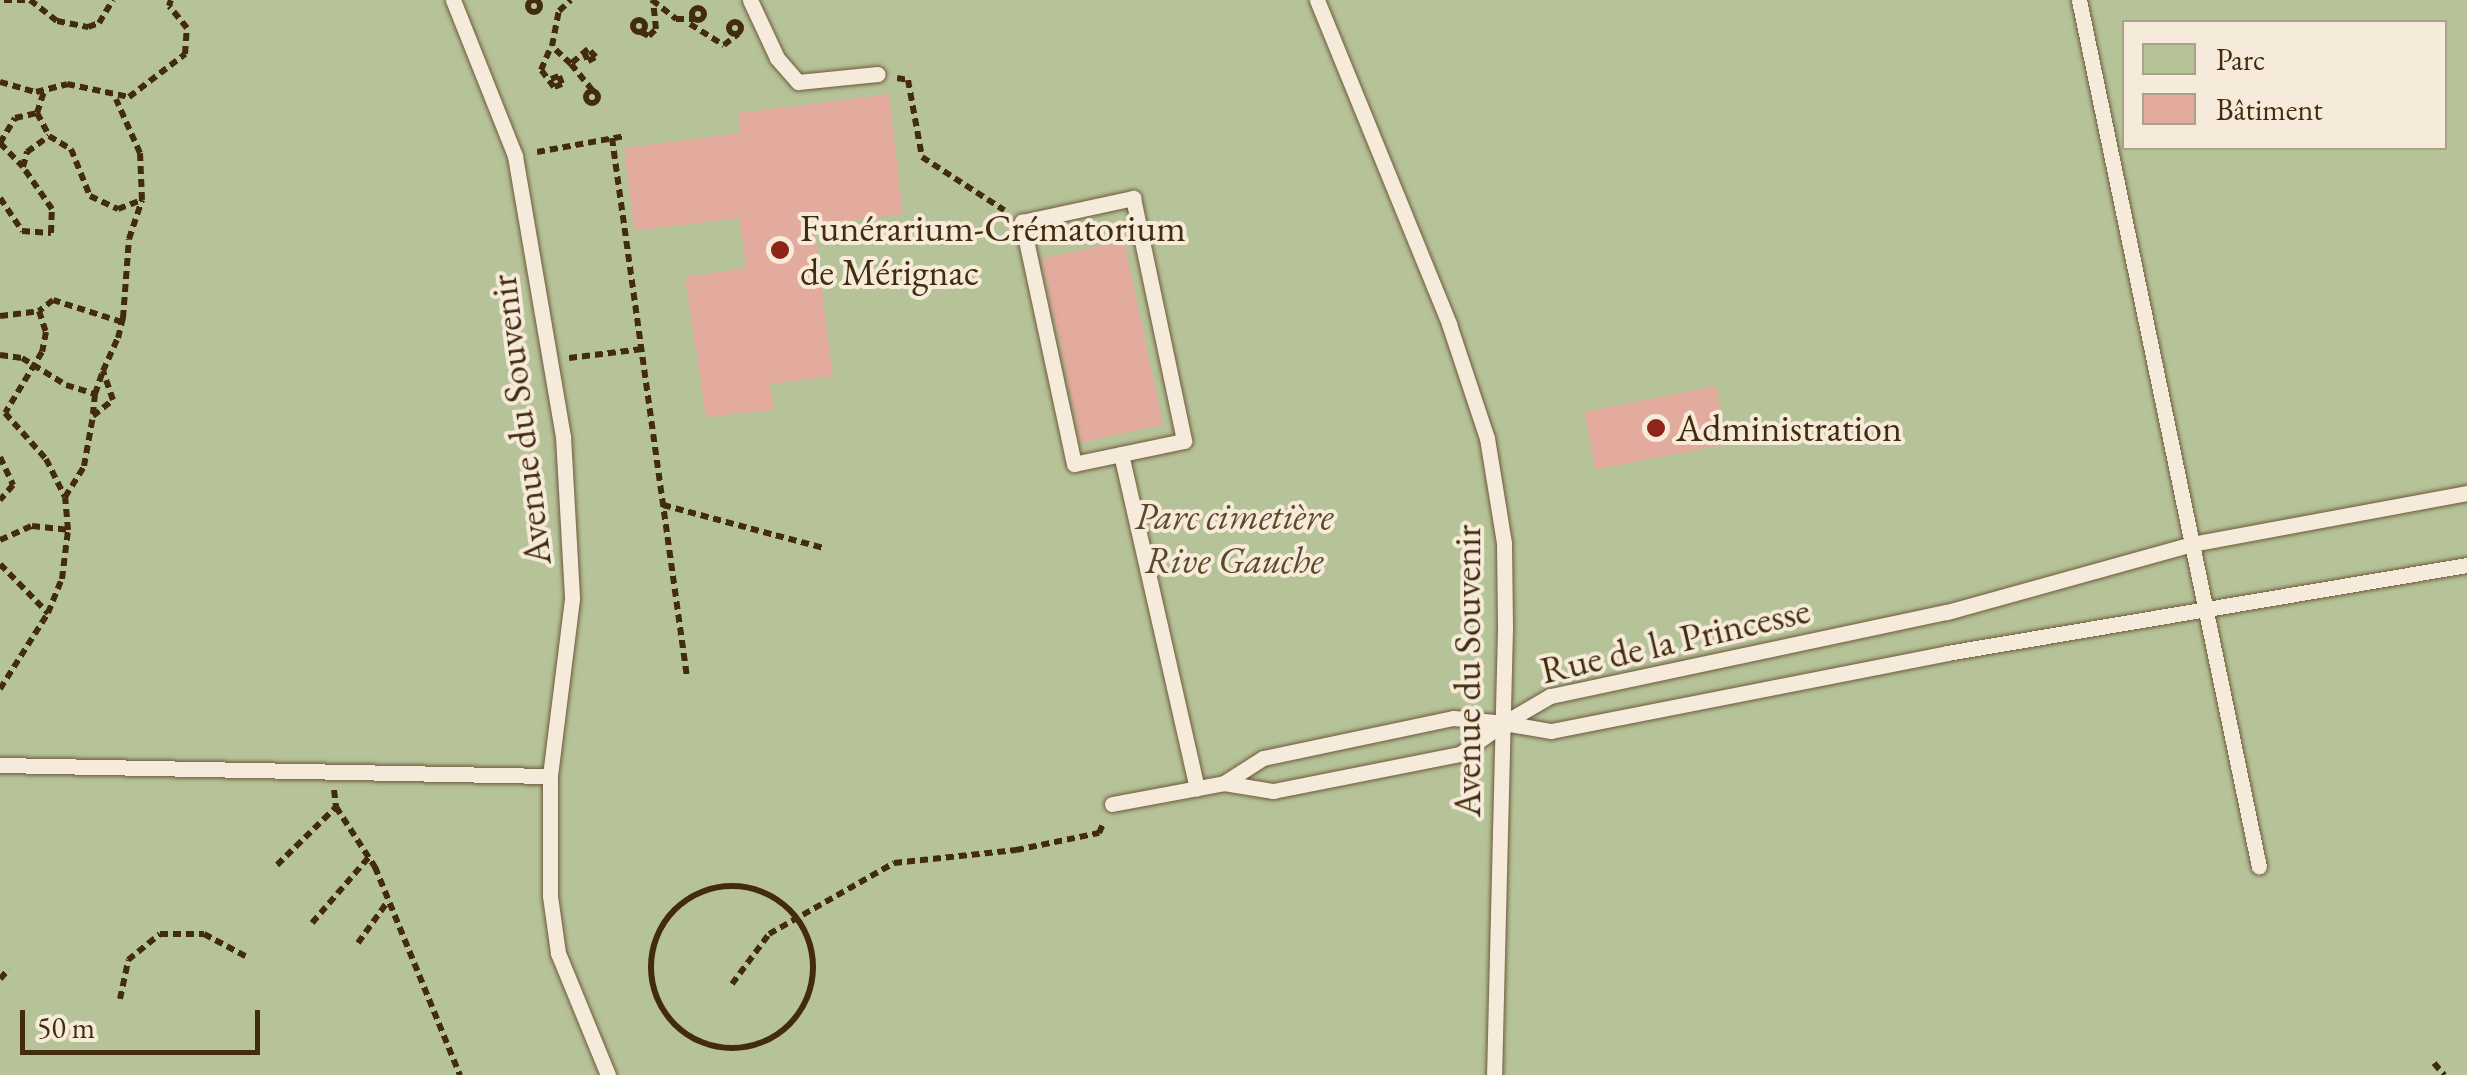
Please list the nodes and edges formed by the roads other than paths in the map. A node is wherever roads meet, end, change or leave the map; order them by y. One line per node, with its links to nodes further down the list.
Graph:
1 (453, 0): 13 (lane, Avenue du Souvenir)
2 (750, 0): 5 (lane)
3 (1317, 0): 11 (lane, Avenue du Souvenir)
4 (2079, 0): 8 (lane)
5 (878, 74)
6 (1121, 454): 6 (lane); 15 (lane)
7 (2467, 493): 8 (lane, Rue de la Princesse)
8 (2192, 544): 10 (lane); 11 (lane, Rue de la Princesse)
9 (2467, 565): 10 (lane, Rue de la Princesse)
10 (2208, 612): 11 (lane, Rue de la Princesse); 17 (lane)
11 (1504, 723): 14 (lane); 14 (lane); 19 (lane, Avenue du Souvenir)
12 (0, 765): 13 (lane)
13 (550, 776): 18 (lane, Avenue du Souvenir)
14 (1224, 783): 15 (lane)
15 (1197, 788): 16 (lane)
16 (1112, 804)
17 (2259, 867)
18 (608, 1075)
19 (1494, 1075)

